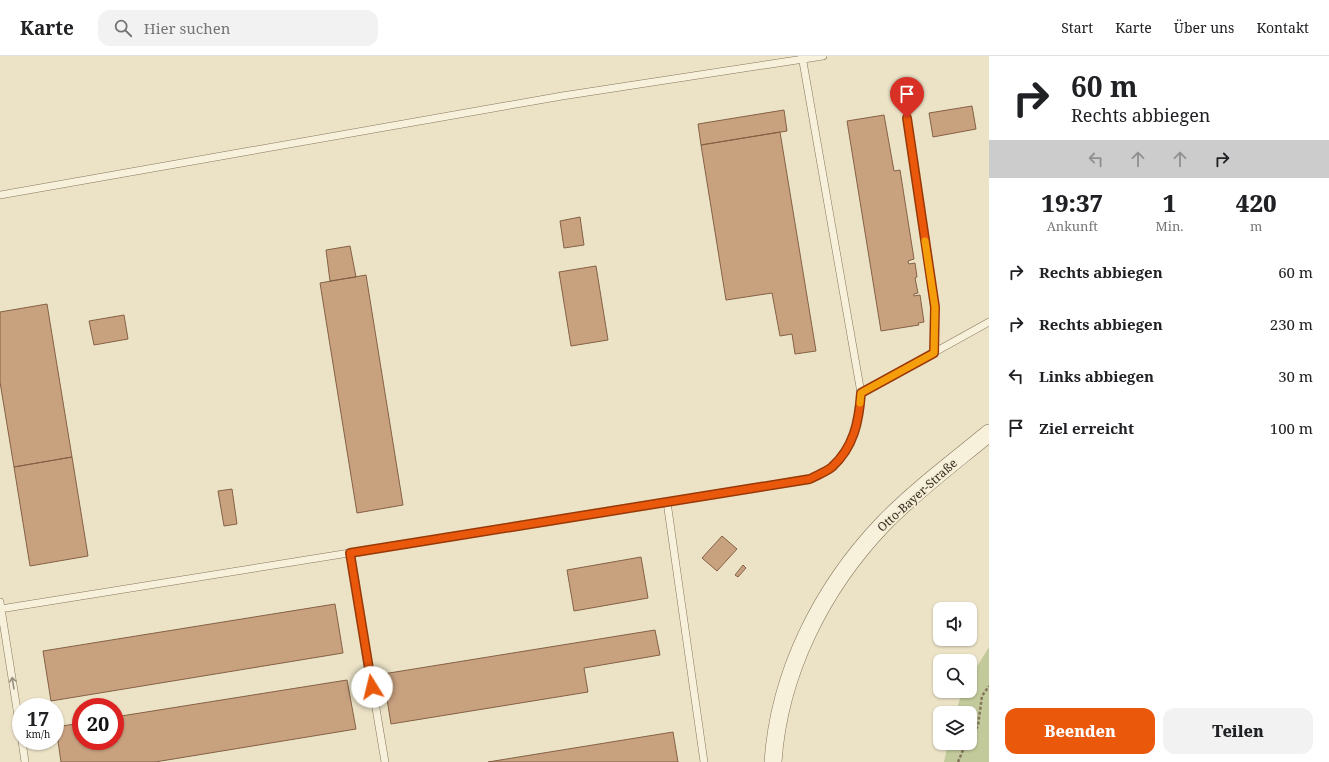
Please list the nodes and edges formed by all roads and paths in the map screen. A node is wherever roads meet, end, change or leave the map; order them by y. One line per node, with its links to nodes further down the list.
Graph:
1 (822, 56): 2 (lane)
2 (802, 58): 4 (lane); 7 (lane)
3 (907, 118): 6 (lane)
4 (0, 194)
5 (989, 322): 6 (lane)
6 (934, 353): 7 (lane)
7 (861, 393): 9 (lane)
8 (989, 433): 20 (street, Otto-Bayer-Straße)
9 (667, 502): 10 (lane); 19 (lane)
10 (350, 553): 11 (lane); 18 (lane)
11 (0, 606): 13 (lane, one-way to 11)
12 (989, 686): 14 (path)
13 (15, 698)
14 (977, 728)
15 (23, 750): 17 (lane)
16 (963, 750): 21 (path)
17 (25, 762)
18 (385, 762)
19 (704, 762)
20 (773, 762)
21 (958, 762)

